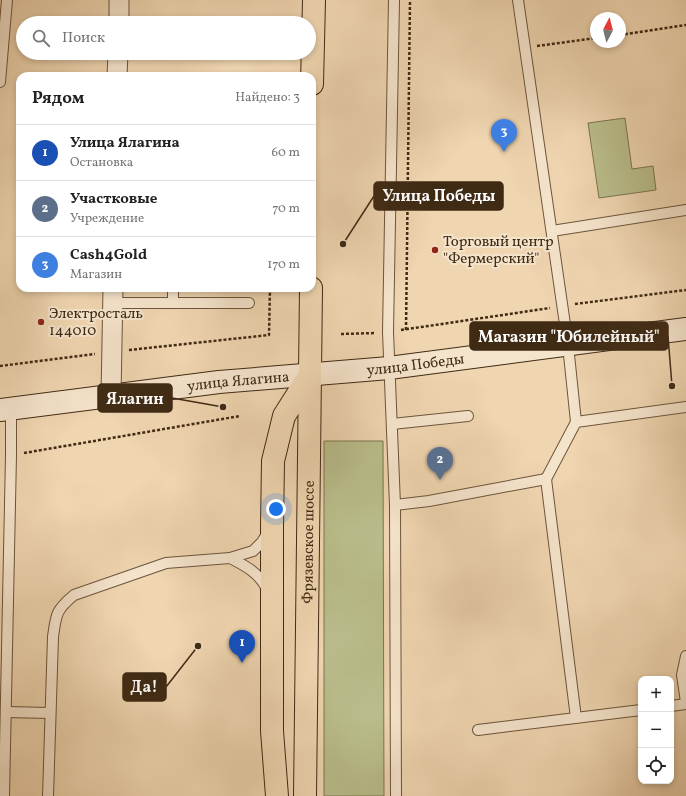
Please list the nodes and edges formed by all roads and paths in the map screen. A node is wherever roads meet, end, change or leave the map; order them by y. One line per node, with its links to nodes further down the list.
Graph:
1 (6, 0): 17 (lane)
2 (119, 0): 7 (street)
3 (314, 0): 8 (highway)
4 (394, 0): 30 (lane)
5 (410, 0): 29 (path)
6 (518, 0): 12 (lane)
7 (119, 16)
8 (314, 16)
9 (686, 25): 10 (path)
10 (626, 34)
11 (590, 39): 12 (path)
12 (525, 48): 19 (lane)
13 (118, 60): 15 (street)
14 (313, 60): 16 (highway)
15 (118, 72)
16 (312, 72)
17 (0, 82)
18 (686, 210): 19 (lane)
19 (552, 231): 27 (lane)
20 (686, 290): 27 (path)
21 (173, 292): 25 (lane)
22 (270, 292): 33 (path)
23 (311, 292): 36 (highway, Фрязевское шоссе)
24 (113, 296): 25 (lane); 33 (street)
25 (173, 302): 26 (lane)
26 (249, 303)
27 (563, 306): 29 (path); 32 (lane)
28 (686, 329): 32 (main road, улица Победы)
29 (406, 330): 30 (path)
30 (388, 332): 31 (path); 35 (lane)
31 (341, 334)
32 (568, 345): 35 (main road, улица Победы); 42 (lane)
33 (112, 352): 34 (path); 37 (street)
34 (0, 366)
35 (389, 368): 36 (main road, улица Победы); 43 (lane)
36 (310, 375): 37 (main road, улица Ялагина); 47 (highway); 61 (highway, Фрязевское шоссе)
37 (111, 396): 39 (main road, улица Ялагина)
38 (686, 407): 42 (lane)
39 (5, 409): 44 (lane)
40 (240, 416): 44 (path)
41 (468, 416): 43 (lane)
42 (576, 422): 45 (lane)
43 (392, 424): 46 (lane)
44 (11, 455): 54 (lane)
45 (546, 479): 46 (lane); 56 (lane)
46 (395, 505): 62 (lane)
47 (272, 527): 48 (lane); 49 (highway)
48 (230, 558): 49 (lane); 55 (lane)
49 (272, 598): 60 (highway)
50 (686, 656): 51 (lane)
51 (686, 703): 52 (lane)
52 (674, 705)
53 (638, 710): 56 (lane)
54 (6, 712): 55 (lane); 58 (lane)
55 (50, 712): 59 (lane)
56 (576, 718): 57 (lane)
57 (478, 730)
58 (4, 796)
59 (48, 796)
60 (277, 796)
61 (305, 796)
62 (396, 796)

